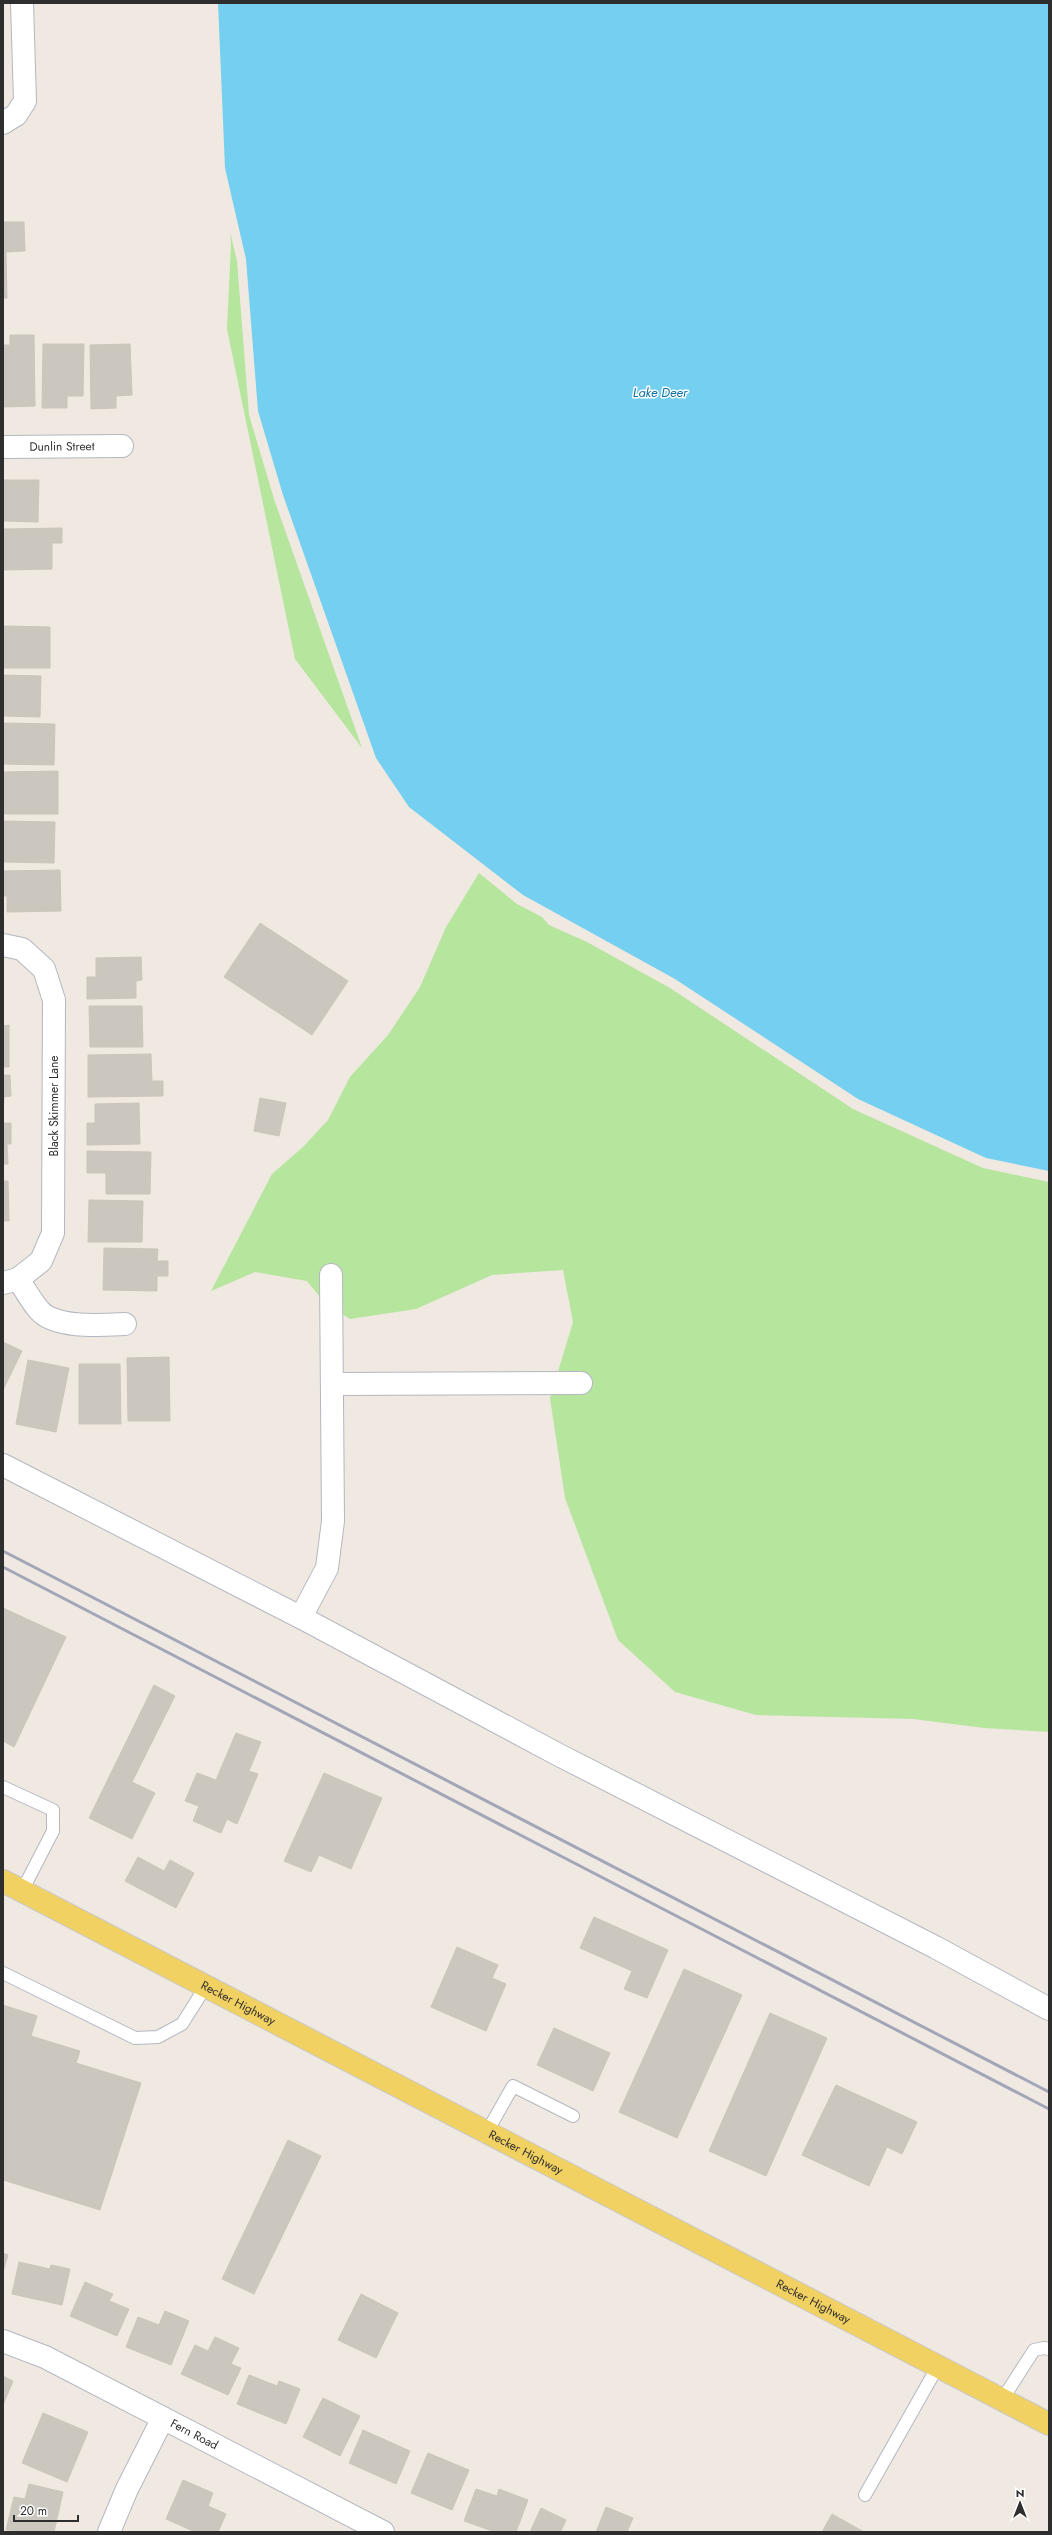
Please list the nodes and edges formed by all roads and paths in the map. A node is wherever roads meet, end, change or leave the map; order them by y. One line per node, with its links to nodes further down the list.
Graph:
1 (22, 3): 2 (street)
2 (10, 119)
3 (122, 446): 4 (street, Dunlin Street)
4 (3, 447)
5 (3, 945): 7 (street, Black Skimmer Lane)
6 (331, 1275): 10 (street)
7 (10, 1281): 8 (street, Black Skimmer Lane)
8 (125, 1324)
9 (581, 1383): 10 (street)
10 (332, 1384): 12 (street)
11 (3, 1465): 12 (street)
12 (301, 1618): 18 (street)
13 (3, 1787): 15 (lane)
14 (3, 1881): 15 (main road, Recker Highway)
15 (22, 1891): 17 (main road, Recker Highway)
16 (3, 1973): 17 (lane)
17 (206, 1986): 20 (main road, Recker Highway)
18 (1049, 2009)
19 (572, 2116): 20 (lane)
20 (487, 2132): 23 (main road, Recker Highway)
21 (3, 2341): 25 (street, Fern Road)
22 (1049, 2349): 24 (lane)
23 (938, 2366): 24 (main road, Recker Highway); 27 (lane)
24 (1002, 2400): 26 (main road, Recker Highway)
25 (163, 2418): 28 (street); 29 (street, Fern Road)
26 (1049, 2424)
27 (865, 2495)
28 (109, 2532)
29 (381, 2532)

